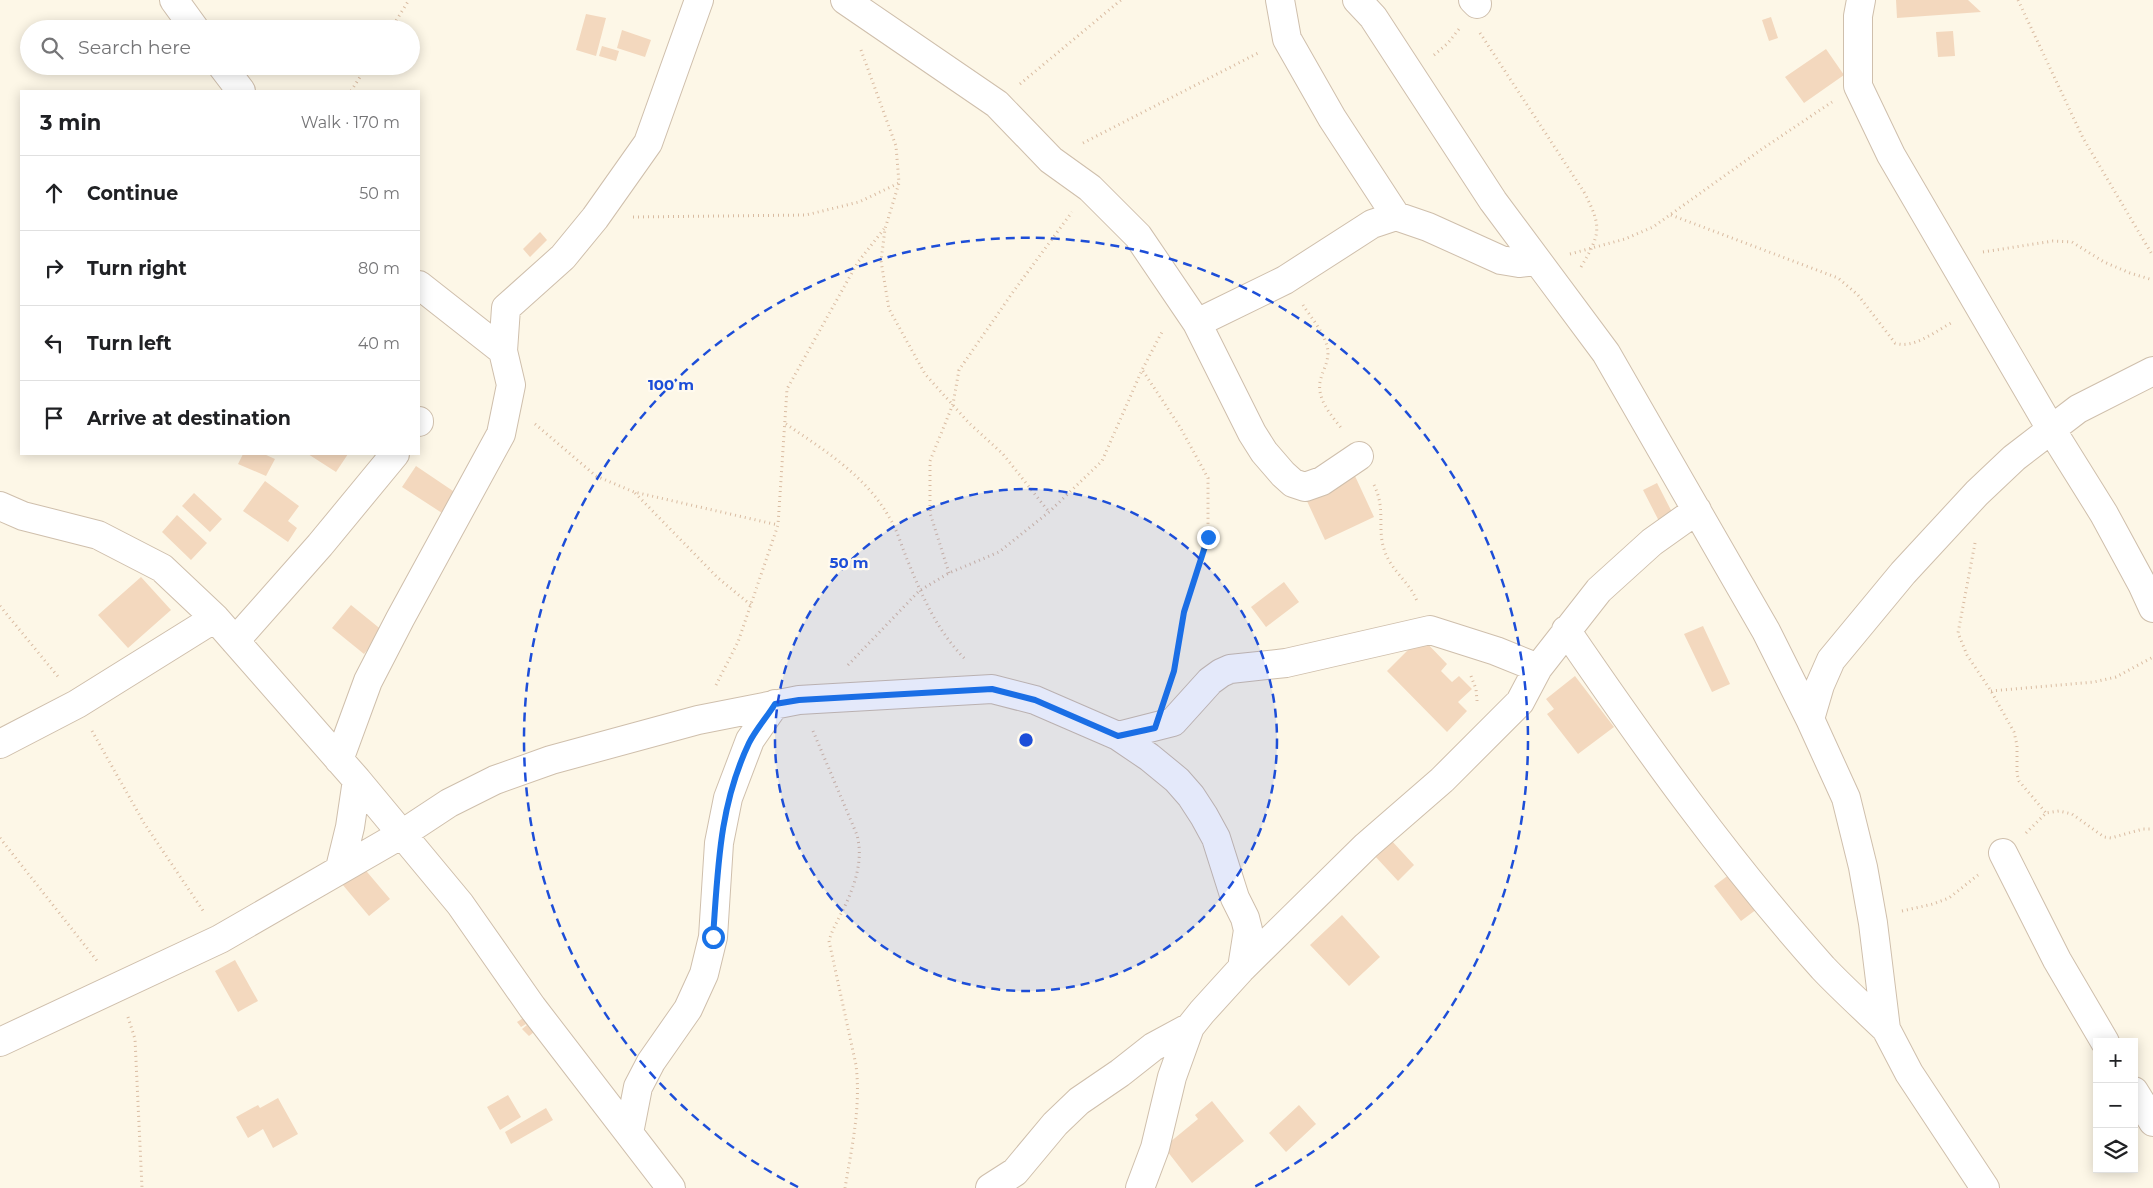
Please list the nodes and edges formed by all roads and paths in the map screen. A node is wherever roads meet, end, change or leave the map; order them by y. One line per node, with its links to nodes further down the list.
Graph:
1 (174, 0): 11 (street)
2 (409, 0): 12 (path)
3 (699, 0): 27 (street)
4 (845, 0): 21 (street)
5 (1121, 0): 21 (path)
6 (1280, 0): 13 (street)
7 (1357, 0): 17 (street)
8 (1861, 0): 18 (street)
9 (2018, 0): 30 (path)
10 (1472, 6): 17 (path); 29 (path)
11 (188, 20)
12 (397, 20)
13 (1287, 39): 22 (path); 26 (street)
14 (860, 46): 23 (path)
15 (229, 75): 19 (street)
16 (361, 75): 20 (path)
17 (1412, 75): 32 (street)
18 (1858, 86): 25 (path); 31 (street)
19 (240, 90)
20 (352, 90)
21 (997, 104): 22 (street)
22 (1051, 160): 24 (street)
23 (898, 184): 27 (path); 28 (path)
24 (1090, 188): 35 (street); 43 (path)
25 (1671, 214): 29 (path); 37 (path)
26 (1396, 216): 32 (street); 38 (street)
27 (595, 218): 39 (street)
28 (885, 229): 43 (path); 44 (path)
29 (1591, 249): 32 (path); 36 (path)
30 (2153, 256)
31 (1950, 257): 33 (path); 37 (street)
32 (1537, 261): 36 (street)
33 (2153, 280)
34 (420, 286): 39 (street)
35 (1181, 296): 38 (street); 40 (path)
36 (1566, 300): 51 (street)
37 (1980, 308): 45 (street)
38 (1197, 323): 47 (street)
39 (503, 351): 42 (street)
40 (1142, 370): 52 (path); 67 (path)
41 (2153, 371): 45 (street)
42 (511, 385): 48 (path); 77 (street)
43 (952, 404): 52 (path); 54 (path)
44 (785, 424): 53 (path); 55 (path)
45 (2051, 429): 49 (street); 58 (street)
46 (394, 455): 62 (street)
47 (1359, 456)
48 (634, 492): 53 (path); 56 (path)
49 (1977, 493): 64 (street); 69 (path)
50 (0, 506): 59 (street)
51 (1697, 510): 60 (street); 66 (street)
52 (1049, 512): 54 (path)
53 (778, 525): 56 (path)
54 (949, 573): 55 (path)
55 (920, 591): 68 (path); 70 (path)
56 (751, 605): 73 (path)
57 (0, 606): 71 (path)
58 (2153, 608)
59 (214, 618): 62 (street); 71 (street)
60 (1566, 630): 65 (street); 88 (street)
61 (1449, 636): 65 (street); 74 (street); 76 (path)
62 (235, 641): 77 (street)
63 (2153, 657): 69 (path)
64 (1831, 660): 66 (street); 72 (street)
65 (1538, 668): 76 (street)
66 (1789, 677): 72 (street)
67 (1172, 679)
68 (992, 689): 70 (street); 74 (street)
69 (1991, 691): 79 (path)
70 (796, 701): 73 (street); 93 (street); 96 (path)
71 (77, 704): 75 (street); 84 (path)
72 (1810, 719): 88 (street)
73 (698, 720): 80 (street)
74 (1118, 736): 85 (street)
75 (0, 744)
76 (1478, 745): 85 (street)
77 (340, 760): 78 (street)
78 (357, 780): 80 (street); 83 (street)
79 (2046, 813)
80 (402, 834): 83 (street); 93 (street)
81 (0, 838): 86 (path)
82 (2003, 853): 89 (street)
83 (340, 868): 84 (street)
84 (220, 939): 86 (street)
85 (1242, 968): 87 (street)
86 (118, 987): 90 (street); 94 (path)
87 (1190, 1028): 97 (street); 98 (street)
88 (1886, 1029): 99 (street)
89 (2103, 1038)
90 (0, 1042)
91 (2138, 1098): 92 (street)
92 (2153, 1122)
93 (629, 1133): 95 (street)
94 (142, 1188)
95 (671, 1188)
96 (845, 1188)
97 (990, 1188)
98 (1140, 1188)
99 (1985, 1188)

